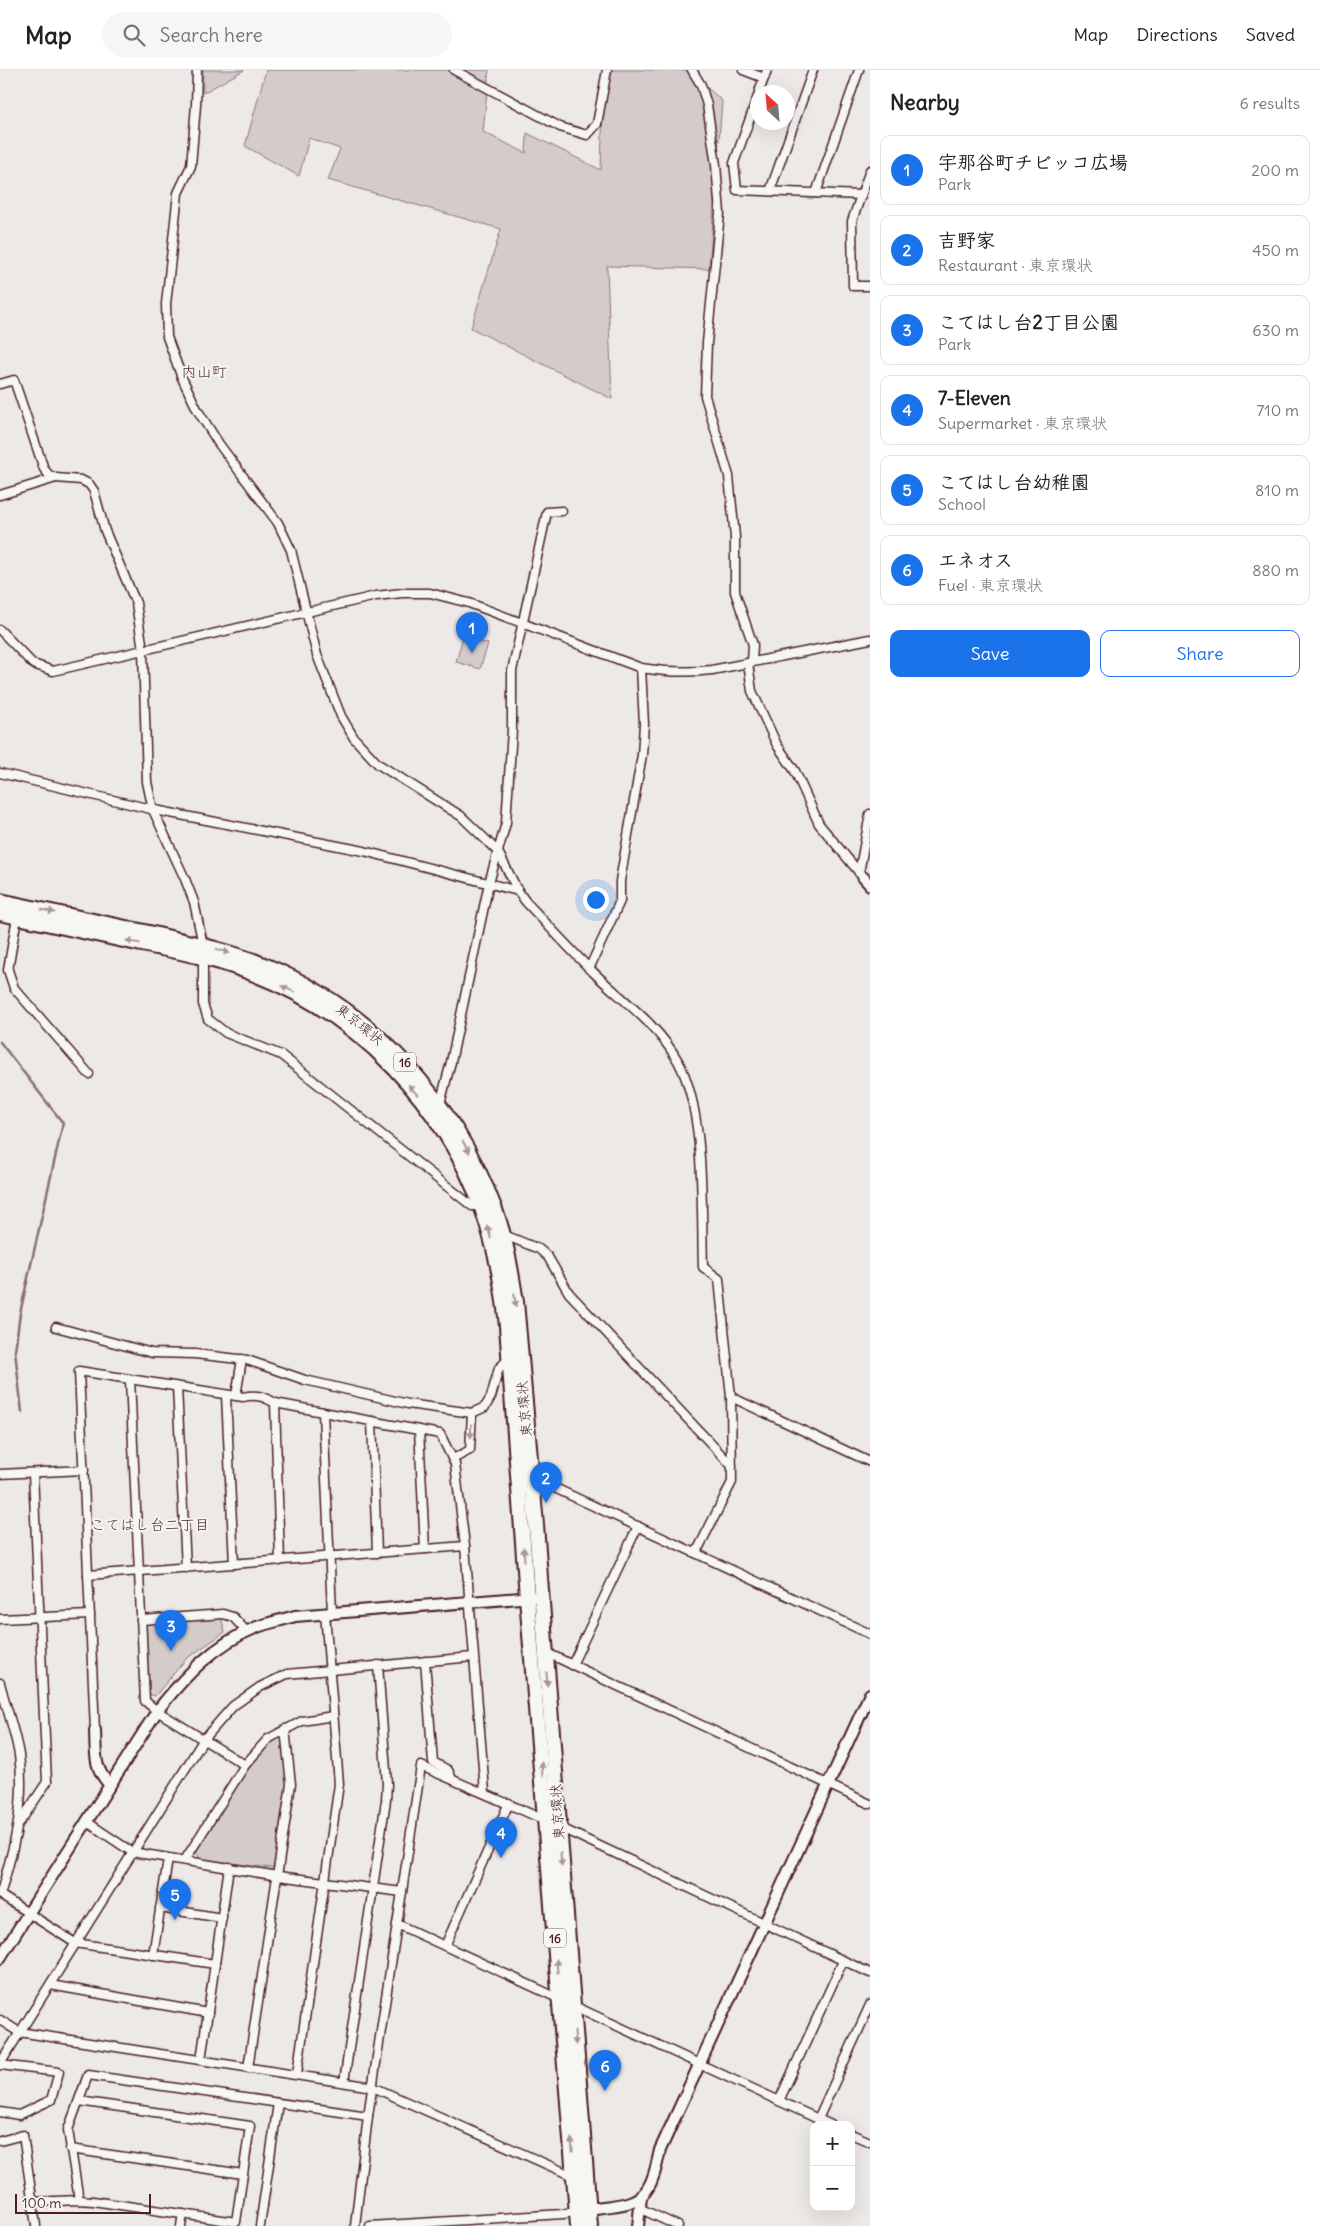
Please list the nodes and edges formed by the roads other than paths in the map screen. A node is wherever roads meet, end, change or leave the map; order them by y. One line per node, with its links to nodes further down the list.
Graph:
1 (197, 70): 19 (street)
2 (454, 70): 3 (street)
3 (607, 70)
4 (692, 70): 24 (street)
5 (743, 70): 8 (street)
6 (813, 70): 11 (street)
7 (859, 70): 12 (street)
8 (766, 74)
9 (750, 118): 11 (street)
10 (870, 170): 13 (street)
11 (770, 191): 12 (street)
12 (816, 193): 13 (street)
13 (861, 195): 14 (street)
14 (870, 286)
15 (0, 384): 16 (street)
16 (56, 478): 17 (street); 23 (street)
17 (0, 496)
18 (562, 511): 20 (street)
19 (306, 612): 20 (street); 23 (street); 29 (street)
20 (524, 625): 25 (street); 29 (street)
21 (0, 630): 23 (street)
22 (870, 639): 24 (street)
23 (143, 650): 27 (street)
24 (750, 663): 25 (street); 30 (street)
25 (642, 668): 37 (street)
26 (0, 773): 27 (street)
27 (153, 810): 31 (street); 36 (street)
28 (870, 814): 30 (street)
29 (498, 852): 31 (street); 32 (street)
30 (866, 881)
31 (489, 882): 32 (street); 39 (street)
32 (518, 891): 37 (street)
33 (0, 901): 36 (highway, 東京環状 / 16, one-way to 36)
34 (0, 913): 35 (highway, 東京環状 / 16)
35 (17, 917): 36 (highway, 東京環状 / 16, one-way to 35); 38 (street)
36 (204, 952): 39 (highway, 東京環状 / 16, one-way to 39); 40 (highway, 東京環状 / 16, one-way to 36); 40 (street)
37 (590, 969): 49 (street)
38 (89, 1074)
39 (440, 1104): 41 (highway, 東京環状 / 16, one-way to 41)
40 (481, 1206): 43 (highway, 東京環状 / 16, one-way to 40)
41 (502, 1234): 57 (street); 61 (highway, 東京環状 / 16, one-way to 61)
42 (56, 1327): 44 (street)
43 (510, 1358): 52 (street); 61 (highway, 東京環状 / 16)
44 (242, 1360): 48 (street); 52 (street)
45 (130, 1380): 46 (street); 58 (street); 71 (street)
46 (178, 1387): 47 (street); 70 (street)
47 (226, 1394): 48 (street); 69 (street)
48 (236, 1396): 50 (street)
49 (731, 1397): 56 (street); 57 (street)
50 (275, 1403): 51 (street); 68 (street)
51 (323, 1412): 53 (street); 67 (street)
52 (472, 1413): 55 (street, one-way to 55)
53 (372, 1421): 54 (street); 65 (street)
54 (419, 1430): 55 (street); 64 (street)
55 (452, 1459): 63 (street)
56 (870, 1462)
57 (732, 1466): 66 (street)
58 (84, 1470): 59 (street); 72 (street)
59 (33, 1473): 60 (street); 78 (street)
60 (0, 1474)
61 (524, 1474): 62 (street); 73 (highway, 東京環状 / 16); 74 (highway, 東京環状 / 16, one-way to 61)
62 (638, 1526): 66 (street); 87 (street)
63 (465, 1546): 64 (street); 75 (street)
64 (425, 1549): 65 (street)
65 (377, 1553): 67 (street)
66 (696, 1553): 82 (street)
67 (329, 1557): 68 (street); 76 (street)
68 (280, 1561): 69 (street)
69 (234, 1564): 70 (street)
70 (186, 1568): 71 (street)
71 (138, 1572): 72 (street); 80 (street)
72 (88, 1575): 77 (street)
73 (541, 1596): 74 (street); 83 (highway, 東京環状 / 16)
74 (527, 1598): 75 (street); 105 (highway, 東京環状 / 16, one-way to 74)
75 (469, 1602): 76 (street); 84 (street)
76 (328, 1613): 81 (street); 88 (street)
77 (90, 1615): 78 (street); 94 (street)
78 (40, 1617): 79 (street); 103 (street)
79 (0, 1619)
80 (141, 1620): 81 (street); 91 (street)
81 (247, 1632): 91 (street)
82 (870, 1634)
83 (545, 1652): 87 (street); 105 (highway, 東京環状 / 16, one-way to 105)
84 (473, 1657): 85 (street); 100 (street)
85 (425, 1661): 86 (street); 97 (street)
86 (378, 1665): 88 (street); 112 (street)
87 (572, 1665): 99 (street)
88 (330, 1669): 92 (street); 95 (street)
89 (0, 1683): 103 (street)
90 (870, 1694): 99 (street)
91 (157, 1711): 95 (street); 98 (street)
92 (333, 1716): 93 (street); 111 (street)
93 (285, 1729): 96 (street); 110 (street)
94 (95, 1730): 98 (street)
95 (204, 1740): 96 (street); 106 (street)
96 (245, 1765): 108 (street)
97 (452, 1778): 100 (street); 113 (street)
98 (110, 1785): 104 (street)
99 (828, 1785): 102 (street); 118 (street)
100 (485, 1792): 101 (street)
101 (509, 1803): 105 (street); 120 (street)
102 (870, 1804)
103 (20, 1822): 115 (street)
104 (88, 1822): 106 (street); 115 (street)
105 (552, 1824): 118 (street); 127 (highway, 東京環状 / 16)
106 (132, 1852): 107 (street); 119 (street)
107 (168, 1859): 108 (street); 114 (street)
108 (185, 1860): 109 (street)
109 (230, 1867): 110 (street); 116 (street)
110 (278, 1876): 111 (street); 135 (street)
111 (325, 1882): 112 (street); 136 (street)
112 (373, 1888): 113 (street); 137 (street)
113 (402, 1892): 117 (street)
114 (160, 1908): 116 (street); 121 (street)
115 (27, 1914): 119 (street); 122 (street)
116 (222, 1918): 124 (street)
117 (398, 1924): 120 (street); 138 (street)
118 (764, 1924): 123 (street); 134 (street)
119 (74, 1943): 121 (street); 126 (street)
120 (445, 1946): 127 (street)
121 (153, 1955): 124 (street)
122 (0, 1958)
123 (843, 1960): 125 (street); 140 (street)
124 (215, 1964): 129 (street)
125 (870, 1973)
126 (50, 1985): 129 (street); 131 (street)
127 (566, 2002): 134 (street); 151 (highway, 東京環状 / 16, one-way to 127); 156 (highway, 東京環状 / 16, one-way to 156)
128 (870, 2005): 144 (street)
129 (208, 2013): 132 (street)
130 (0, 2020): 131 (street)
131 (19, 2032): 132 (street); 133 (street)
132 (201, 2060): 135 (street)
133 (0, 2064): 142 (street)
134 (699, 2065): 140 (street); 152 (street)
135 (248, 2068): 136 (street)
136 (297, 2074): 137 (street)
137 (344, 2082): 138 (street)
138 (373, 2087): 143 (street); 151 (street)
139 (78, 2101): 141 (street); 149 (street); 150 (street)
140 (779, 2101): 144 (street)
141 (278, 2103): 143 (street); 161 (street)
142 (0, 2112)
143 (368, 2116): 162 (street)
144 (818, 2119): 145 (street)
145 (822, 2121)
146 (855, 2136): 148 (street)
147 (0, 2141): 154 (street)
148 (870, 2142)
149 (70, 2149): 150 (street); 153 (street)
150 (243, 2174): 157 (street)
151 (575, 2177): 156 (highway, 東京環状 / 16)
152 (641, 2197): 155 (street); 156 (street)
153 (79, 2200): 154 (street); 157 (street)
154 (32, 2202): 159 (street)
155 (640, 2209): 166 (street); 167 (street)
156 (583, 2210): 158 (street); 164 (highway, 東京環状 / 16); 165 (highway, 東京環状 / 16)
157 (183, 2214): 160 (street)
158 (434, 2224): 163 (street)
159 (36, 2226)
160 (181, 2226)
161 (260, 2226)
162 (355, 2226)
163 (370, 2226)
164 (578, 2226)
165 (590, 2226)
166 (638, 2226)
167 (678, 2226)

